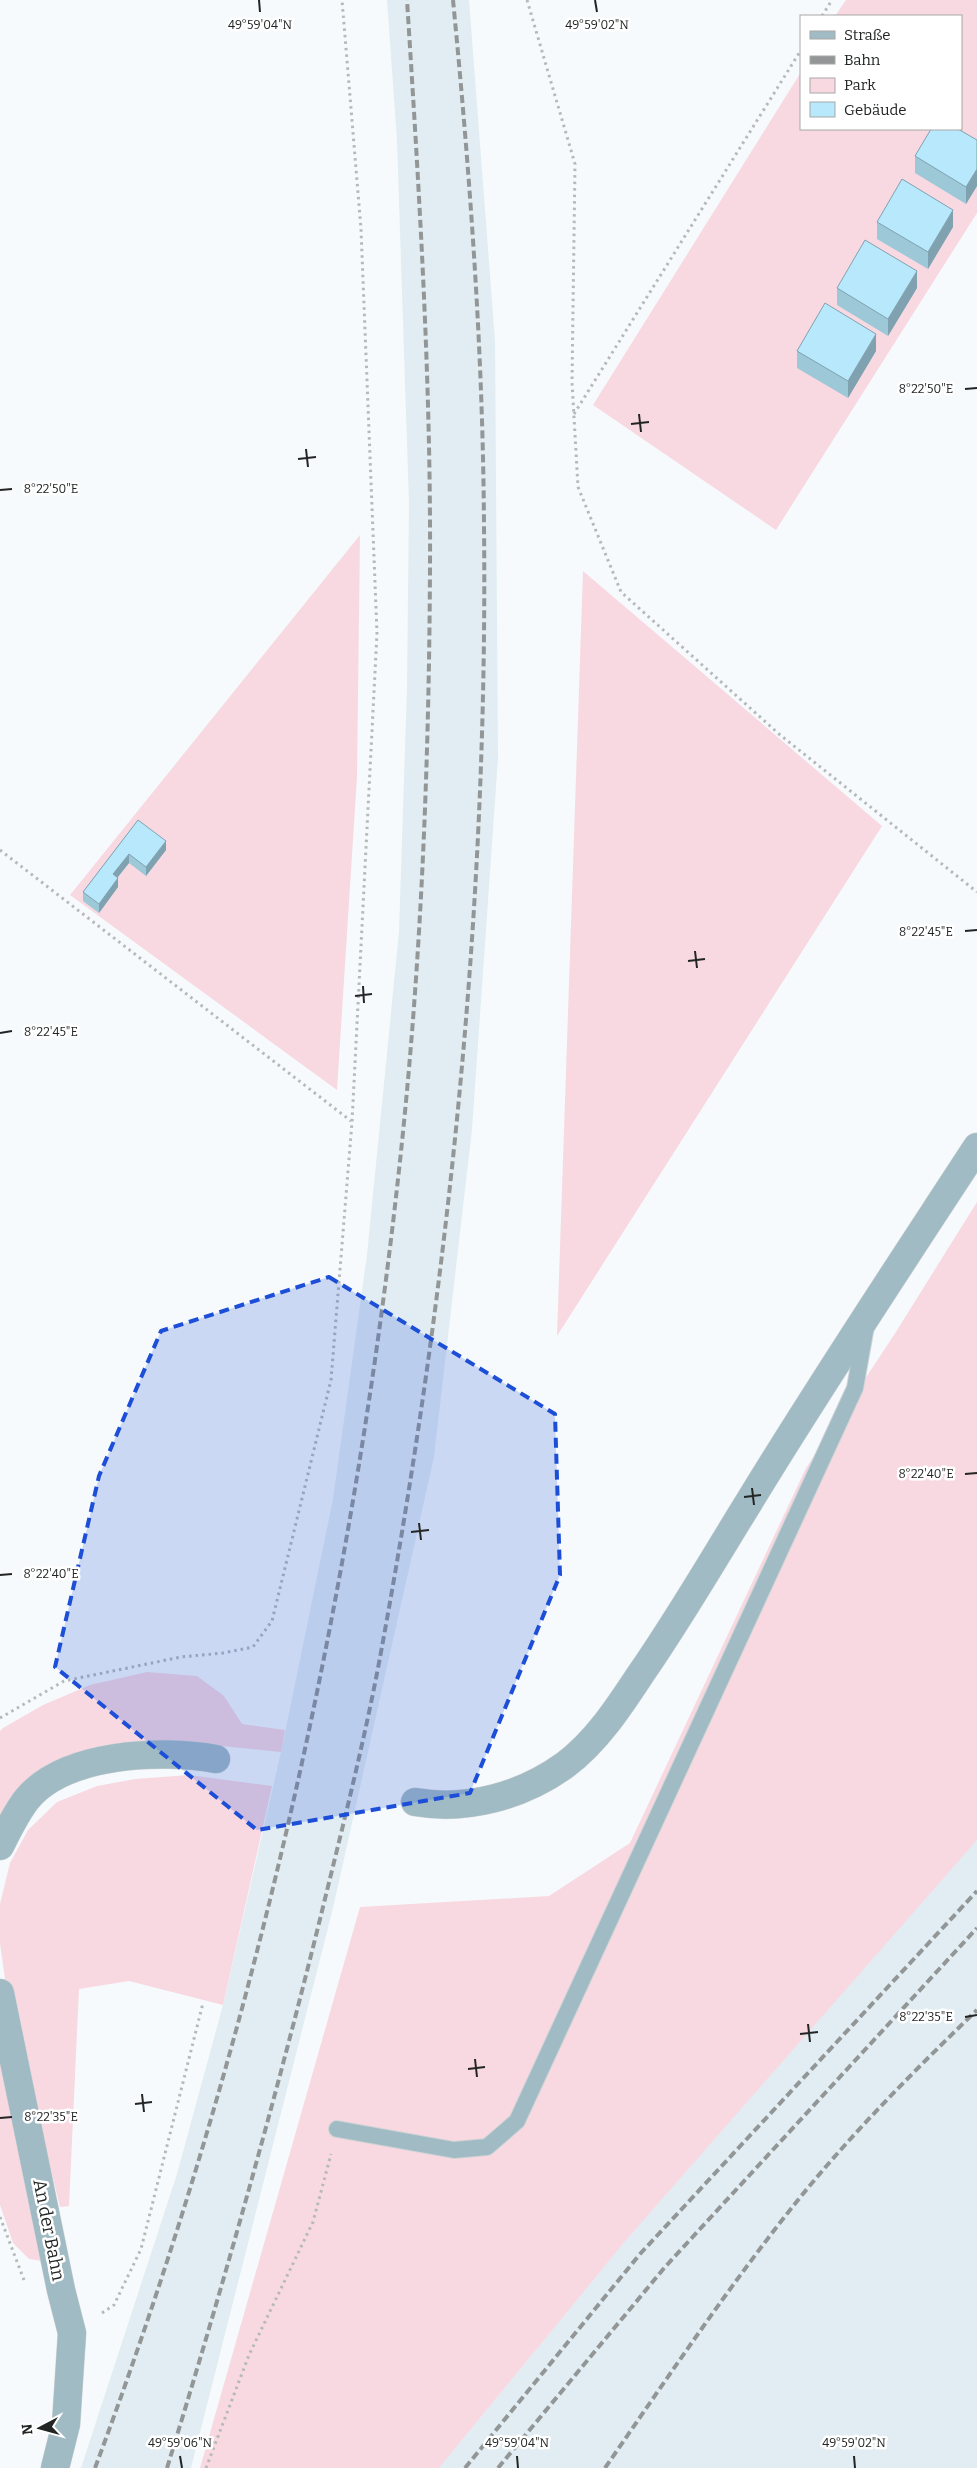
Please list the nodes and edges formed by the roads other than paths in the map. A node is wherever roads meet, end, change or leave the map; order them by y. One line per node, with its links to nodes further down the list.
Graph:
1 (977, 1147): 2 (street)
2 (869, 1312): 4 (street); 7 (lane)
3 (216, 1759): 5 (street)
4 (415, 1802)
5 (0, 1846)
6 (0, 1993): 8 (street, An der Bahn)
7 (337, 2129)
8 (55, 2468)

